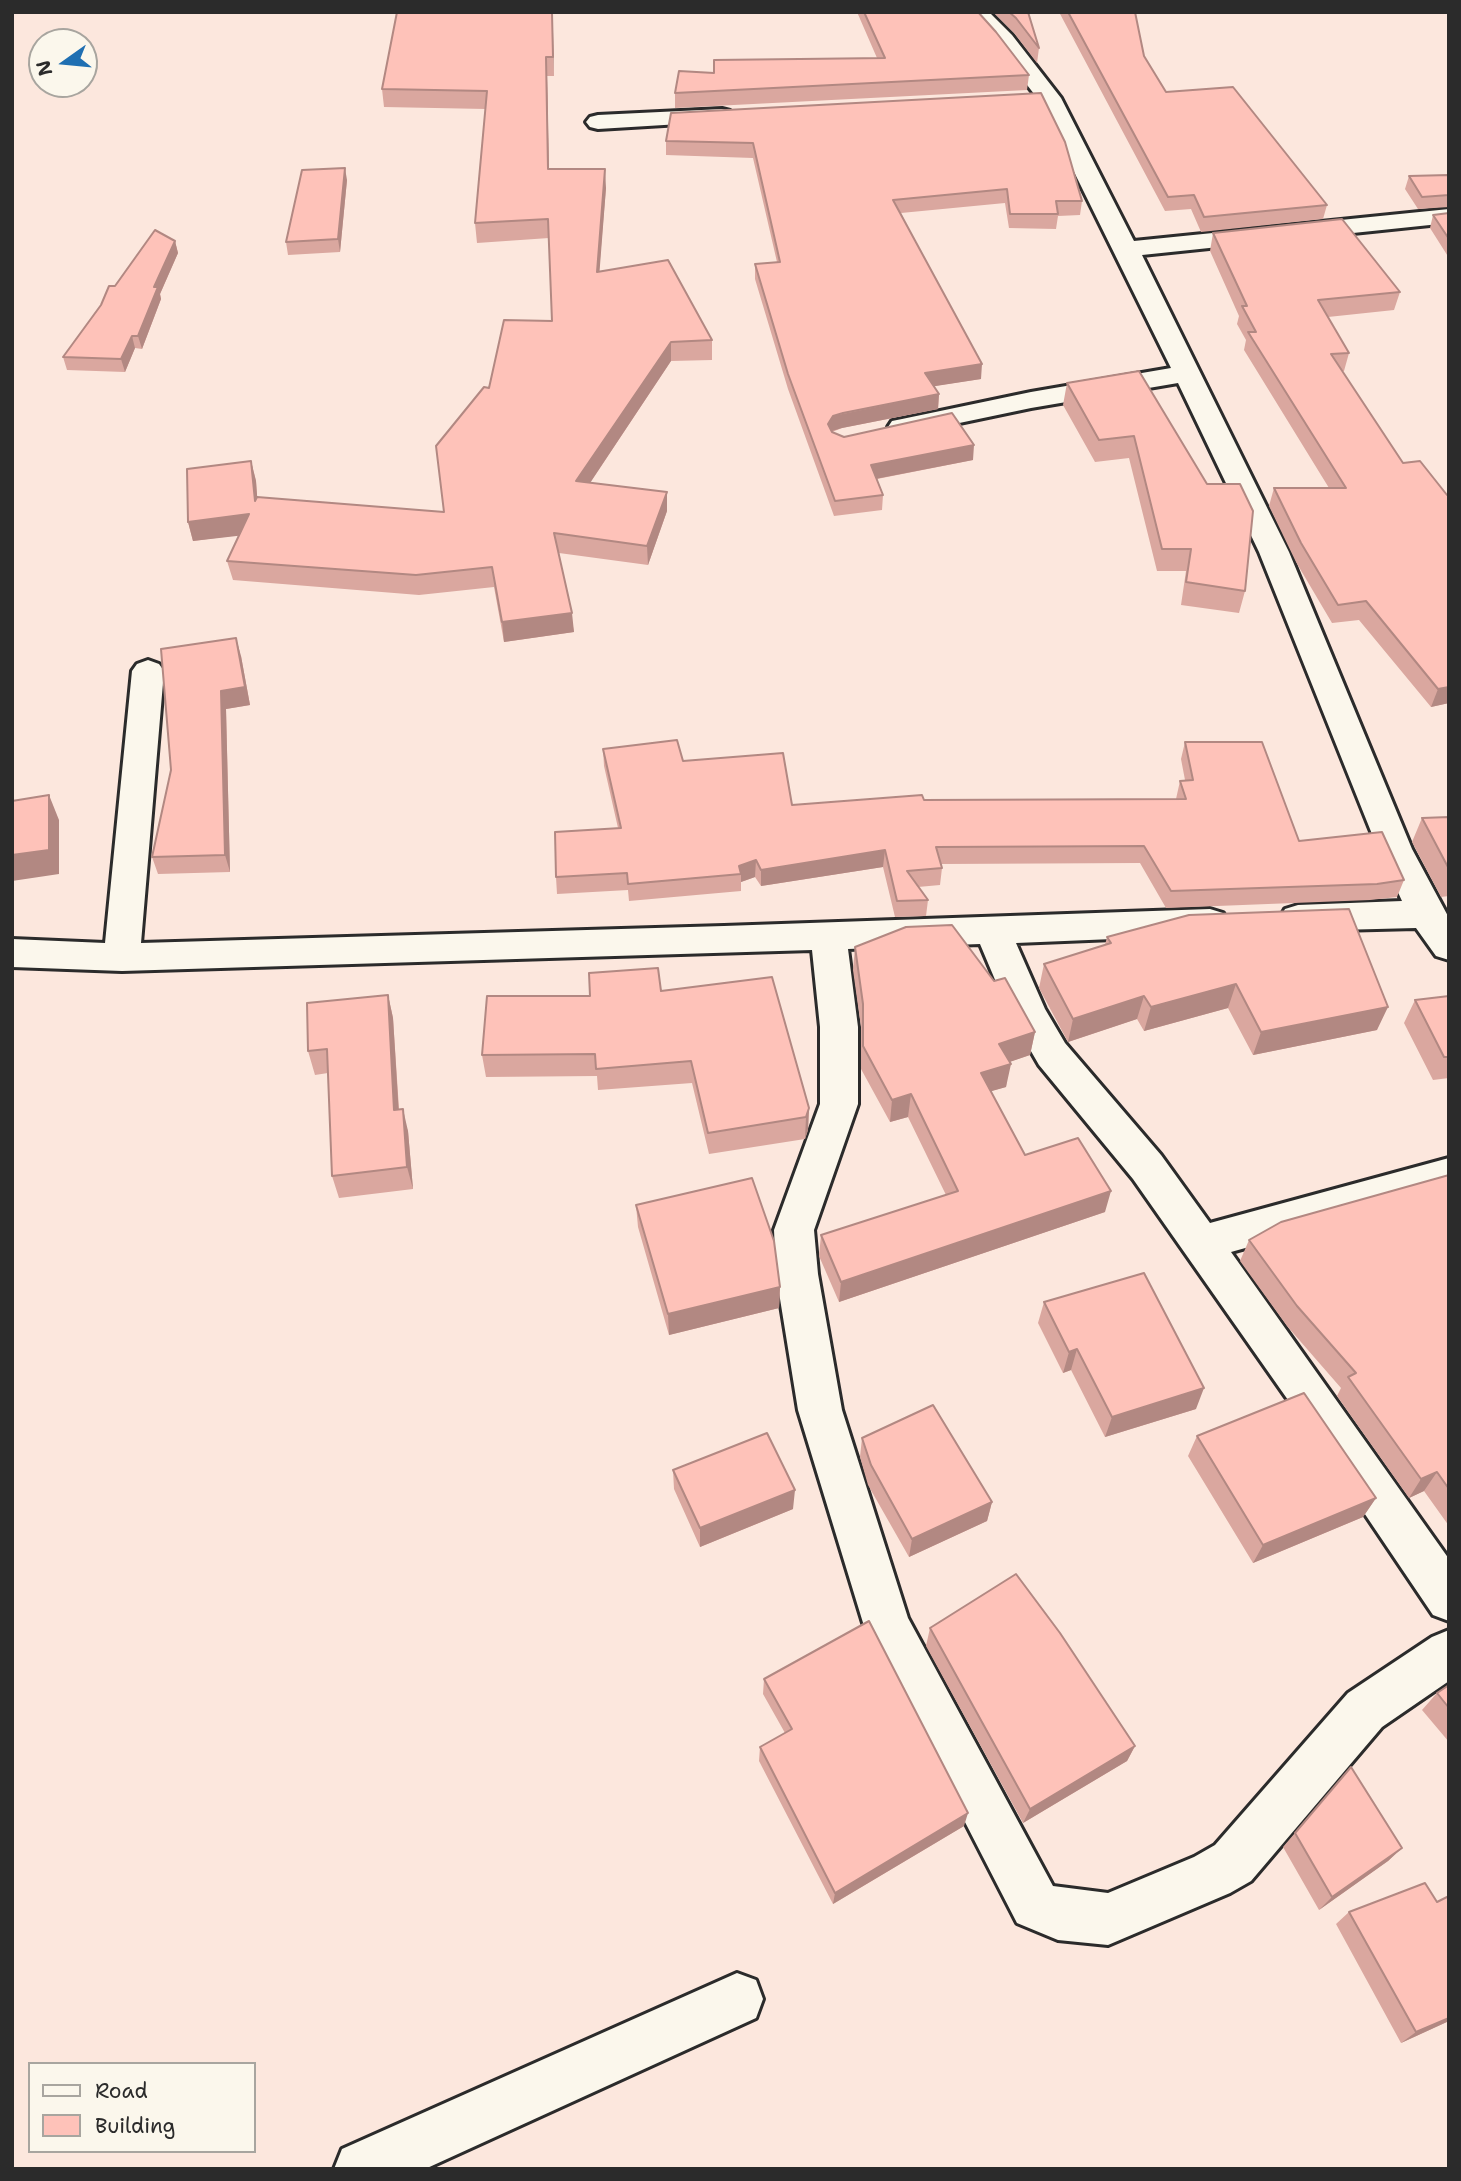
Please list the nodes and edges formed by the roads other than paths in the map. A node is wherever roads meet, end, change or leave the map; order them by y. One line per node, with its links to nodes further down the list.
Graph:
1 (976, 12): 5 (street)
2 (748, 114): 3 (street)
3 (598, 122)
4 (1449, 216): 5 (street)
5 (1126, 249): 6 (street)
6 (1185, 374): 7 (street); 9 (street)
7 (881, 432)
8 (148, 671): 14 (street)
9 (1426, 914): 10 (street); 12 (street)
10 (992, 930): 11 (street); 16 (street)
11 (828, 935): 14 (street); 18 (street)
12 (1449, 946)
13 (12, 954): 14 (street)
14 (122, 957)
15 (1449, 1174): 16 (street)
16 (1201, 1243): 17 (street)
17 (1449, 1599)
18 (1449, 1653)
19 (737, 1999): 20 (street)
20 (362, 2169)

